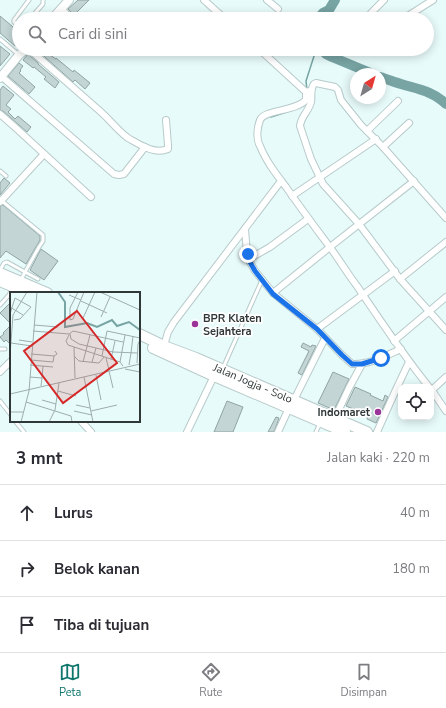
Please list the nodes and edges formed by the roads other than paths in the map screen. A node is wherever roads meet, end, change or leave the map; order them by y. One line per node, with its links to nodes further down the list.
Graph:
1 (29, 0): 8 (lane)
2 (43, 0): 9 (lane)
3 (204, 0): 10 (street)
4 (267, 0): 7 (street)
5 (384, 0): 11 (street)
6 (433, 0): 12 (street)
7 (278, 9)
8 (20, 12)
9 (36, 12)
10 (218, 12)
11 (372, 12)
12 (414, 12)
13 (0, 39): 14 (lane)
14 (12, 49)
15 (18, 56): 18 (street)
16 (37, 56): 26 (street)
17 (267, 56): 19 (street)
18 (1, 77): 26 (street)
19 (308, 92): 24 (street); 31 (street); 32 (street)
20 (398, 101): 24 (street)
21 (0, 114): 28 (street)
22 (166, 120): 26 (street)
23 (409, 123): 27 (street)
24 (367, 131): 25 (street)
25 (376, 139): 27 (street); 31 (street)
26 (145, 147)
27 (383, 147): 33 (street)
28 (44, 154): 35 (street); 36 (street)
29 (0, 171): 30 (lane)
30 (6, 176)
31 (320, 177): 34 (street); 40 (street)
32 (282, 181): 34 (street); 41 (street)
33 (414, 181): 37 (street); 40 (street)
34 (292, 196): 39 (street)
35 (91, 197)
36 (1, 201): 49 (lane)
37 (444, 210): 38 (street)
38 (446, 218)
39 (308, 219): 43 (street); 44 (street)
40 (359, 224): 43 (street); 46 (street)
41 (245, 228): 44 (street); 67 (street)
42 (446, 242): 48 (street)
43 (330, 247): 56 (street); 57 (street)
44 (249, 259): 50 (street)
45 (0, 271): 49 (highway)
46 (395, 271): 48 (street); 57 (street)
47 (38, 279): 49 (lane)
48 (400, 279): 60 (street)
49 (18, 280): 51 (highway); 52 (lane); 53 (highway); 54 (highway)
50 (262, 280): 56 (street); 74 (lane)
51 (0, 281)
52 (11, 292)
53 (27, 292)
54 (45, 292)
55 (10, 293): 59 (lane)
56 (273, 294): 61 (street)
57 (363, 295): 61 (street); 65 (street)
58 (446, 297): 60 (street)
59 (0, 305)
60 (430, 312): 62 (street); 65 (street)
61 (317, 329): 64 (street)
62 (446, 330)
63 (140, 334): 67 (highway, Jalan Jogja - Solo)
64 (325, 338): 73 (street); 82 (street)
65 (394, 341): 70 (street)
66 (140, 342): 76 (highway, Jalan Jogja - Solo)
67 (164, 346): 74 (highway, Jalan Jogja - Solo)
68 (5, 348): 69 (lane)
69 (0, 349)
70 (400, 350): 72 (street); 73 (street)
71 (10, 362): 75 (street)
72 (410, 362): 78 (street); 94 (street)
73 (362, 364): 87 (street)
74 (222, 369): 82 (highway, Jalan Jogja - Solo)
75 (0, 372)
76 (214, 376): 82 (highway, Jalan Jogja - Solo); 90 (street)
77 (446, 377): 79 (street)
78 (427, 384)
79 (434, 387)
80 (434, 393): 83 (street)
81 (0, 401): 84 (lane)
82 (291, 404): 87 (highway, Jalan Jogja - Solo); 87 (highway, Jalan Jogja - Solo); 91 (street)
83 (446, 411)
84 (10, 414)
85 (16, 422): 88 (lane)
86 (82, 422): 89 (street)
87 (333, 427): 92 (lane); 93 (highway, Jalan Jogja - Solo)
88 (24, 432)
89 (91, 432)
90 (186, 432)
91 (278, 432)
92 (316, 432)
93 (367, 432)
94 (377, 432)

